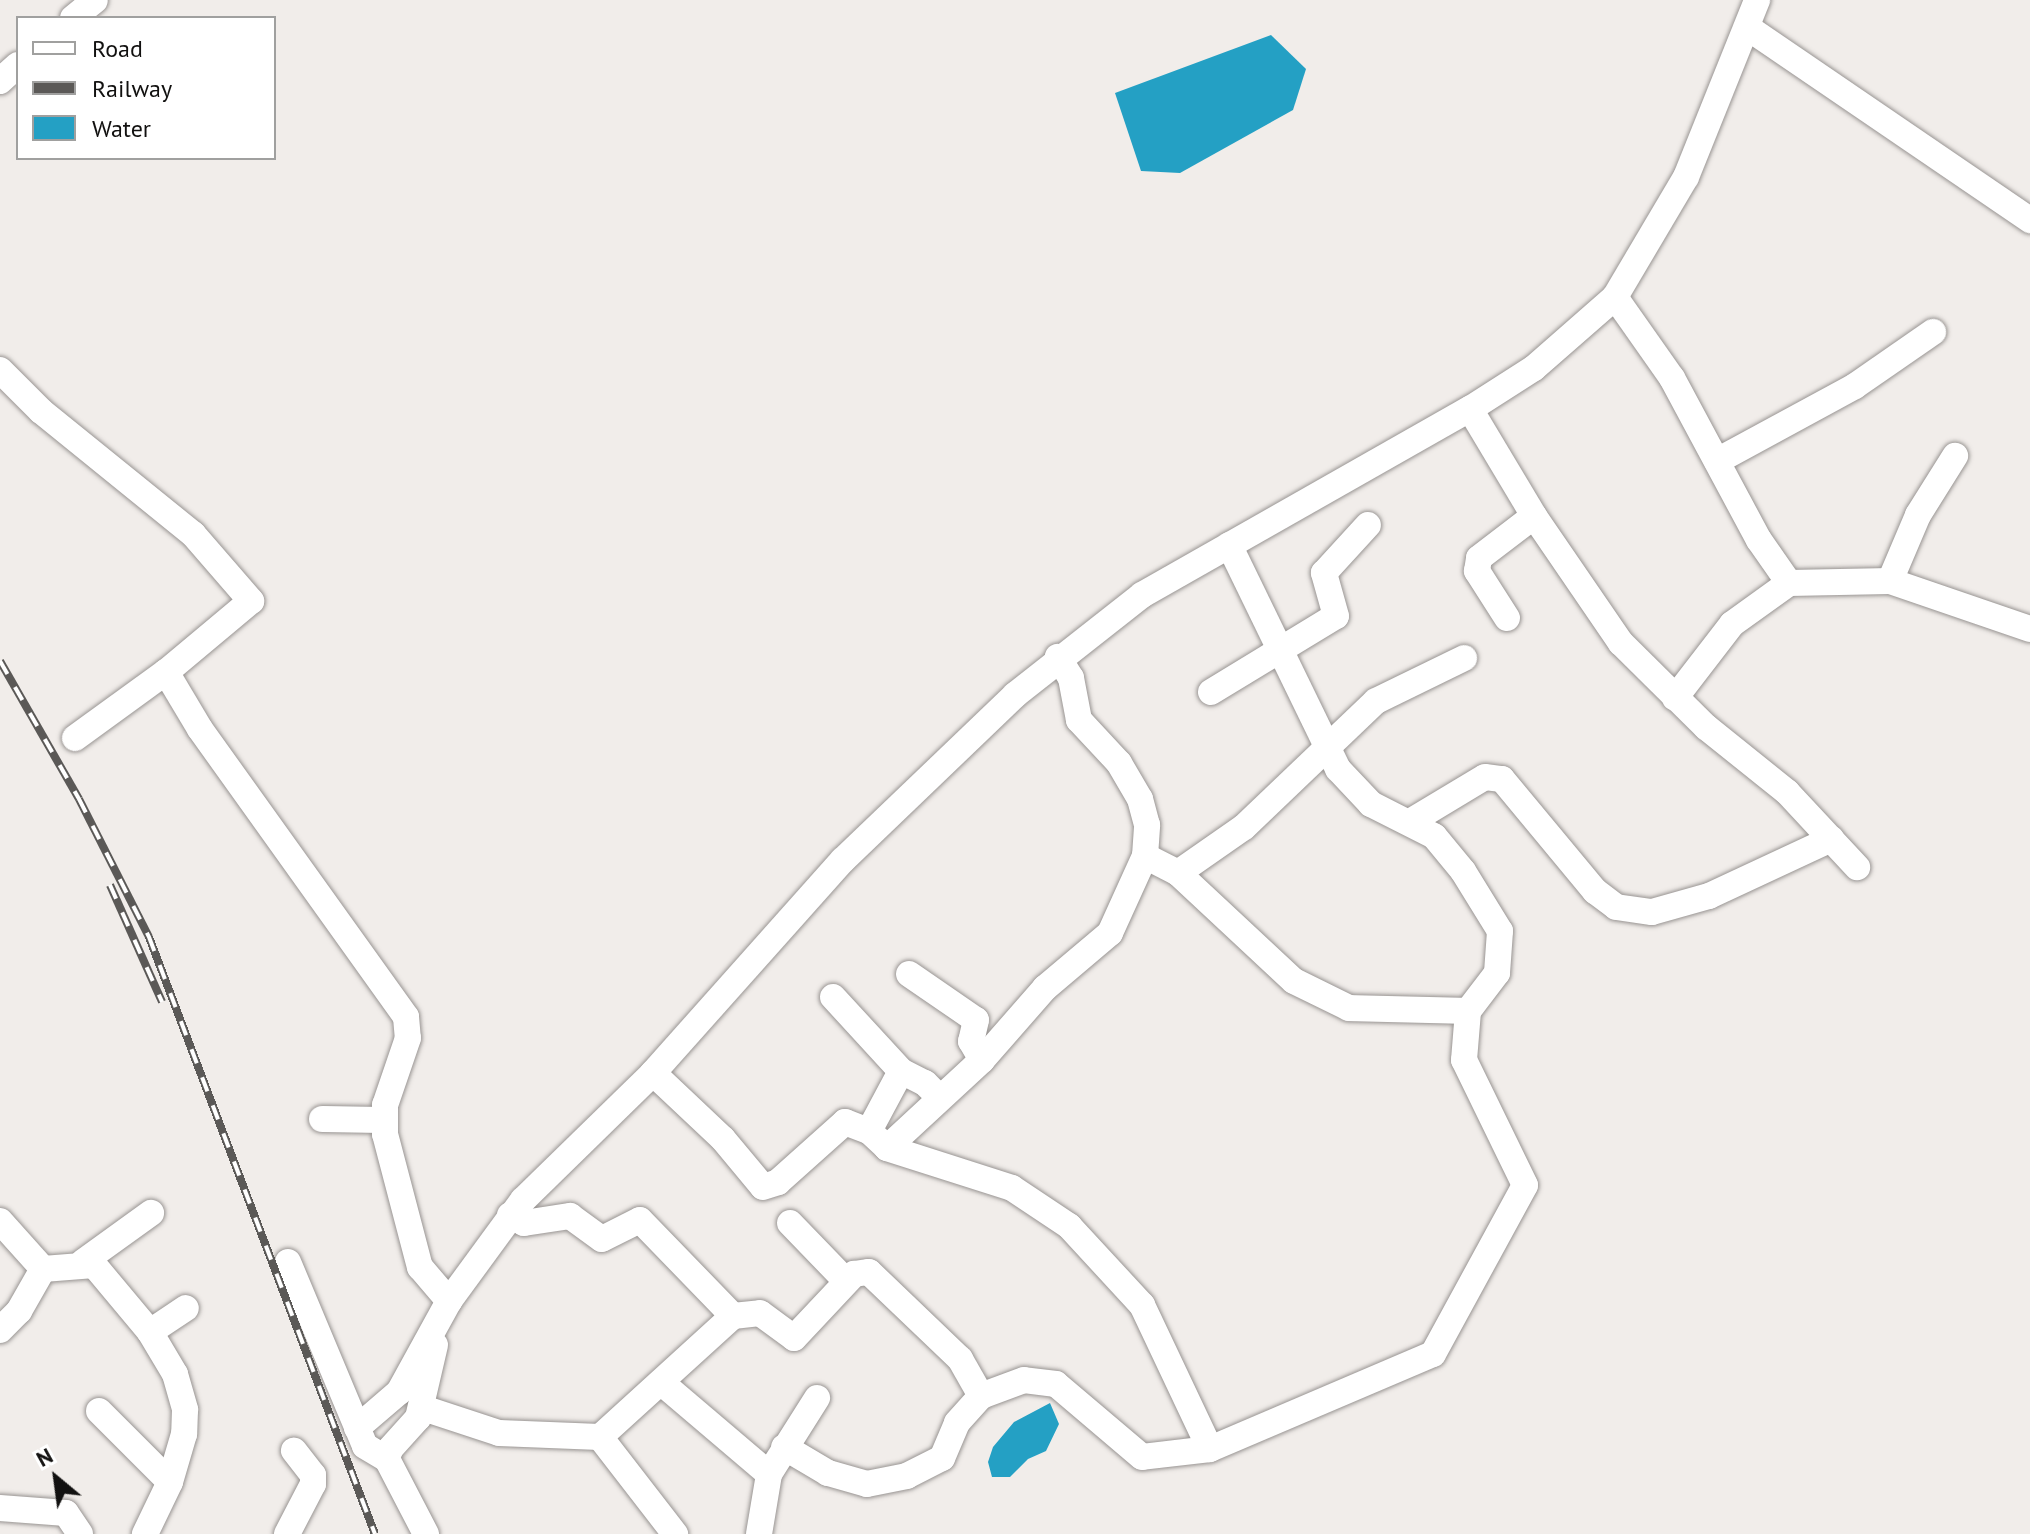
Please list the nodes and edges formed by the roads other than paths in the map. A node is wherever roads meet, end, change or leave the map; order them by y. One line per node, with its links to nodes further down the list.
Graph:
1 (95, 0): 3 (street)
2 (1757, 0): 4 (street)
3 (75, 16)
4 (1747, 27): 7 (street); 8 (street)
5 (16, 67): 6 (street)
6 (0, 81)
7 (2030, 220)
8 (1615, 297): 11 (street); 13 (street)
9 (1933, 332): 13 (street)
10 (0, 370): 24 (street)
11 (1470, 409): 14 (street); 16 (street)
12 (1955, 456): 17 (street)
13 (1717, 461): 18 (street)
14 (1534, 516): 19 (street); 26 (street)
15 (1368, 525): 21 (street)
16 (1229, 545): 21 (street); 22 (street)
17 (1890, 581): 18 (street); 20 (street)
18 (1789, 583): 26 (street)
19 (1507, 618)
20 (2030, 629)
21 (1280, 652): 25 (street); 28 (street)
22 (1058, 657): 31 (street); 39 (street)
23 (1464, 658): 28 (street)
24 (166, 672): 27 (street); 42 (street)
25 (1211, 692)
26 (1675, 698): 30 (street)
27 (75, 738)
28 (1327, 744): 29 (street); 33 (street)
29 (1410, 822): 30 (street); 36 (street)
30 (1831, 839): 32 (street)
31 (1145, 856): 33 (street); 37 (street)
32 (1857, 867)
33 (1178, 873): 36 (street)
34 (909, 974): 37 (street)
35 (833, 997): 38 (street)
36 (1468, 1011): 66 (street)
37 (982, 1060): 40 (street)
38 (901, 1071): 40 (street); 43 (street)
39 (653, 1073): 43 (street); 45 (street)
40 (939, 1097): 43 (street)
41 (322, 1119): 42 (street)
42 (383, 1120): 52 (street)
43 (878, 1139): 66 (street)
44 (151, 1213): 48 (street)
45 (510, 1215): 52 (street); 54 (street)
46 (0, 1221): 50 (street)
47 (790, 1223): 51 (street)
48 (83, 1262): 50 (street); 56 (street)
49 (288, 1262): 63 (street)
50 (43, 1269): 55 (street)
51 (846, 1281): 54 (street); 59 (street)
52 (449, 1301): 57 (street)
53 (186, 1308): 56 (street)
54 (733, 1316): 58 (street)
55 (0, 1330)
56 (150, 1332): 70 (street)
57 (431, 1339): 61 (street); 63 (street)
58 (662, 1383): 64 (street); 69 (street)
59 (981, 1396): 65 (street); 66 (street)
60 (817, 1398): 65 (street)
61 (423, 1408): 64 (street); 68 (street)
62 (99, 1411): 70 (street)
63 (357, 1428): 68 (street)
64 (600, 1437): 76 (street)
65 (784, 1447): 69 (street)
66 (1210, 1449)
67 (294, 1451): 74 (street)
68 (387, 1459): 75 (street)
69 (769, 1474): 77 (street)
70 (170, 1482): 73 (street)
71 (0, 1508): 72 (street)
72 (80, 1534)
73 (145, 1534)
74 (287, 1534)
75 (426, 1534)
76 (675, 1534)
77 (759, 1534)

